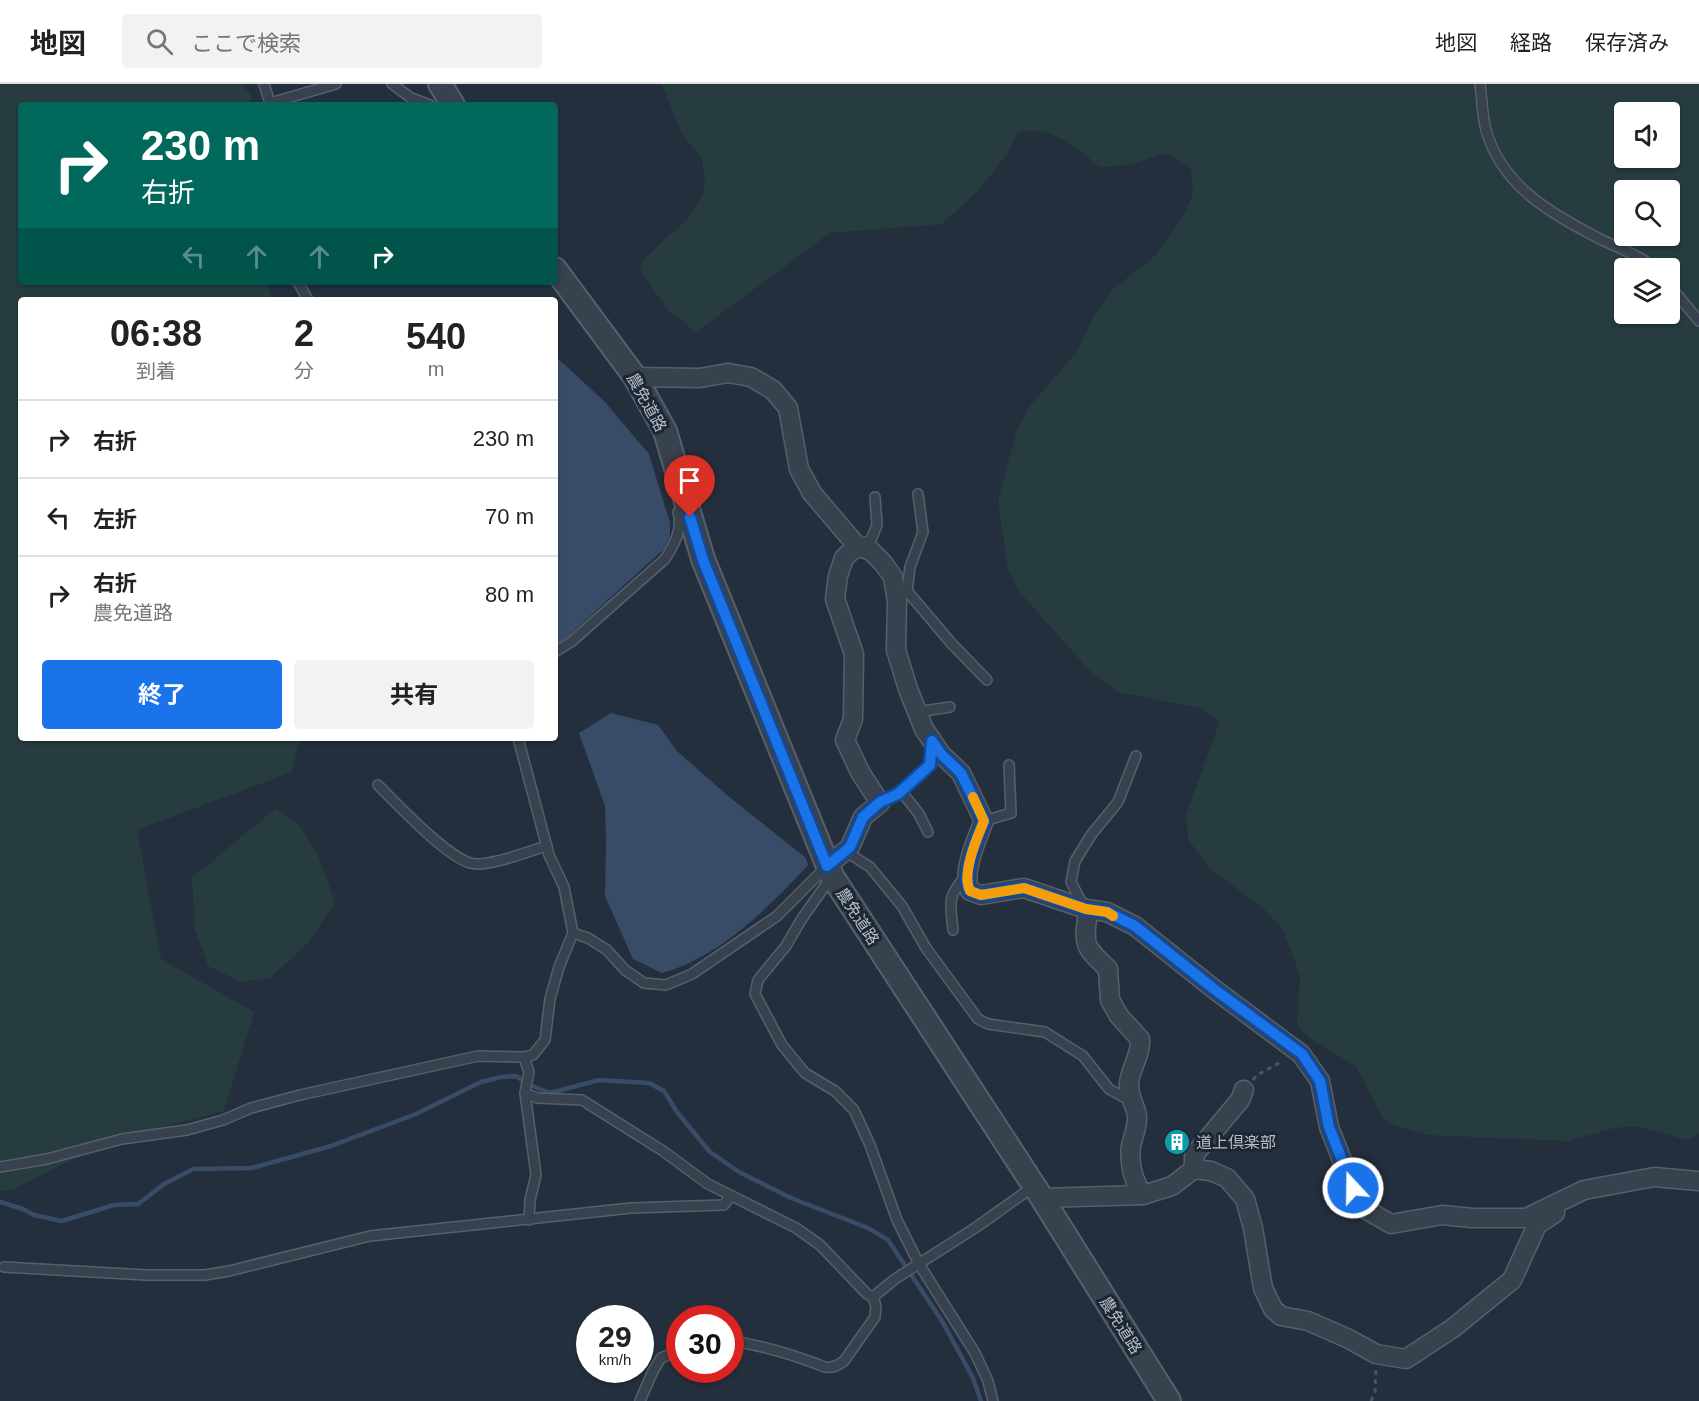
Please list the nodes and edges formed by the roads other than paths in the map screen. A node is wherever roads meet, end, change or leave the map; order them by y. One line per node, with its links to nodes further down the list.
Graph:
1 (264, 84): 6 (lane)
2 (336, 84): 7 (lane)
3 (392, 84): 8 (lane)
4 (440, 84): 9 (street)
5 (1480, 84): 10 (lane)
6 (270, 102)
7 (278, 102)
8 (422, 102)
9 (451, 102)
10 (1640, 258)
11 (558, 273): 14 (street, 農免道路)
12 (1680, 298): 13 (lane)
13 (1699, 321)
14 (635, 377): 15 (street, 農免道路); 18 (street)
15 (665, 431): 20 (lane); 36 (street, 農免道路)
16 (918, 494): 19 (lane)
17 (875, 497): 18 (lane)
18 (857, 546): 19 (street); 30 (street)
19 (902, 596): 21 (lane); 23 (street)
20 (558, 650)
21 (987, 680)
22 (950, 707): 23 (lane)
23 (917, 712): 25 (street)
24 (519, 741): 33 (lane)
25 (932, 741): 29 (lane); 31 (street)
26 (1136, 756): 37 (lane)
27 (1008, 765): 31 (lane)
28 (378, 785): 33 (lane)
29 (901, 791): 30 (lane); 32 (lane)
30 (880, 802): 34 (street)
31 (984, 821): 35 (street)
32 (928, 832)
33 (547, 846): 39 (lane)
34 (845, 850): 36 (street); 43 (lane)
35 (969, 870): 37 (street); 38 (lane)
36 (829, 871): 39 (lane); 48 (street, 農免道路); 52 (lane)
37 (1086, 909): 43 (street); 47 (street)
38 (953, 930)
39 (573, 933): 40 (lane)
40 (524, 1057): 42 (lane); 44 (lane)
41 (1244, 1090): 45 (street)
42 (525, 1093): 50 (lane); 51 (lane)
43 (1131, 1101): 49 (street)
44 (0, 1167)
45 (1194, 1169): 47 (street); 49 (street)
46 (1699, 1181): 47 (street)
47 (1584, 1190)
48 (1038, 1192): 49 (street); 52 (lane); 59 (street, 農免道路)
49 (1143, 1195)
50 (730, 1196): 51 (lane); 54 (lane)
51 (529, 1220): 53 (lane)
52 (917, 1265): 54 (lane); 58 (lane)
53 (4, 1267)
54 (873, 1297): 55 (lane)
55 (744, 1342)
56 (666, 1356): 57 (lane)
57 (640, 1401)
58 (993, 1401)
59 (1169, 1401)

